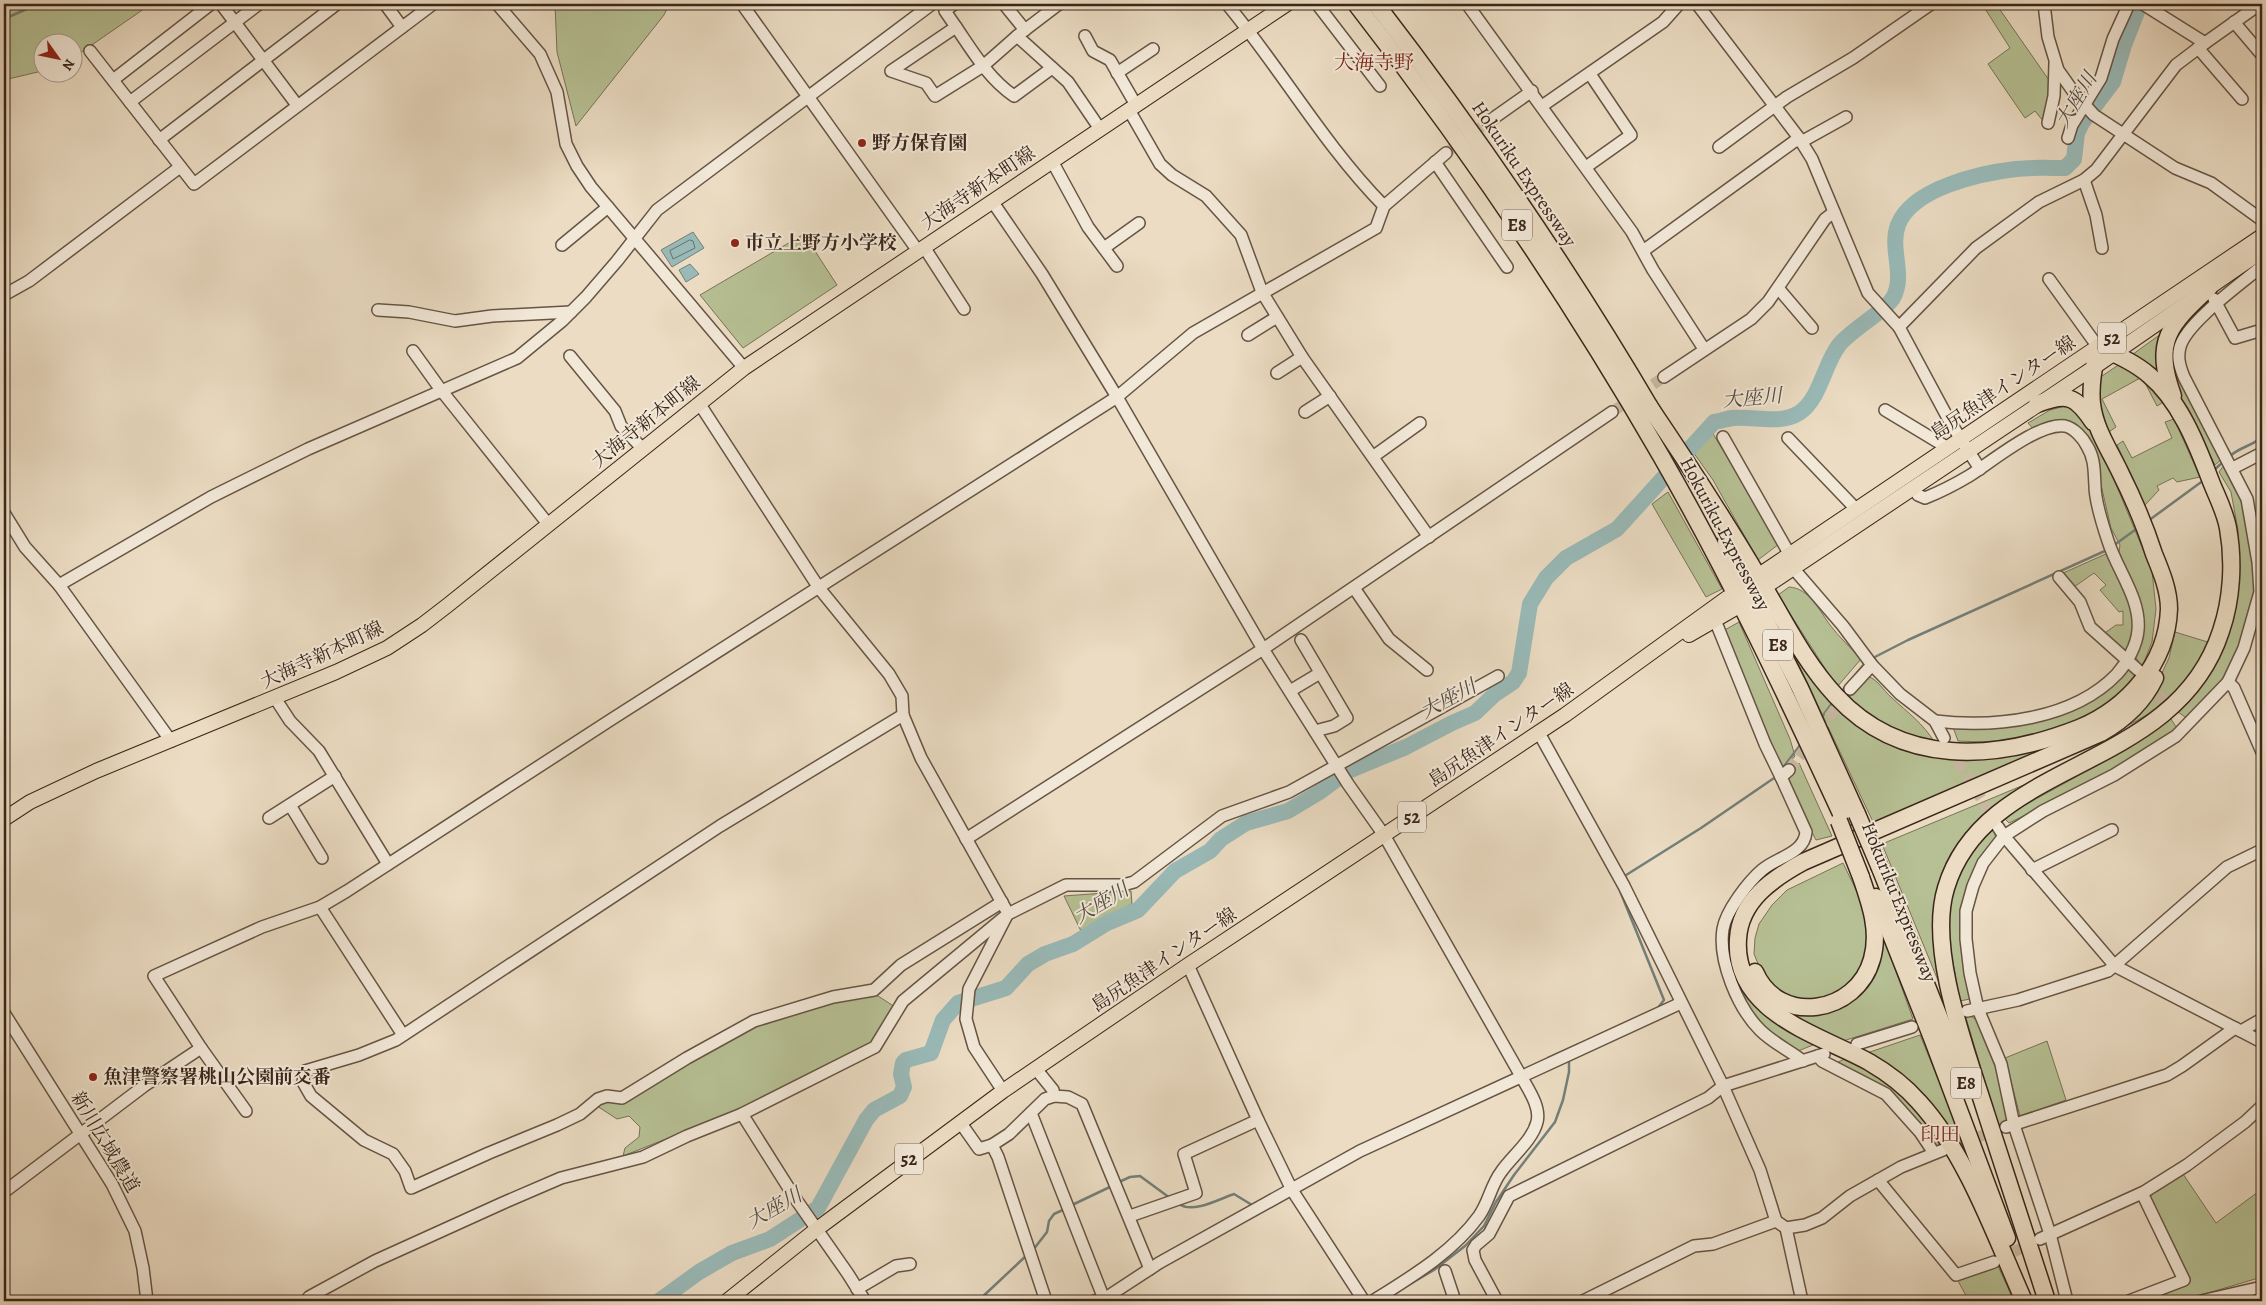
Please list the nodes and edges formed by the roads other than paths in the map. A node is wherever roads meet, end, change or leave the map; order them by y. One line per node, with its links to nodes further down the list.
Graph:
1 (211, 4): 43 (street)
2 (221, 4): 26 (street)
3 (259, 4): 26 (street)
4 (337, 4): 37 (street)
5 (386, 4): 28 (street)
6 (433, 4): 28 (street)
7 (497, 4): 70 (street)
8 (742, 4): 46 (street)
9 (932, 4): 46 (street)
10 (954, 4): 29 (street)
11 (1004, 4): 31 (street)
12 (1059, 4): 31 (street)
13 (1227, 4): 30 (street)
14 (1287, 4): 30 (main road, 大海寺新本町線)
15 (1317, 4): 44 (street)
16 (1356, 4): 126 (highway, Hokuriku Expressway / E8)
17 (1376, 4): 126 (highway, Hokuriku Expressway / E8)
18 (1467, 4): 45 (street)
19 (1679, 4): 42 (street)
20 (1697, 4): 52 (street)
21 (1931, 4): 52 (street)
22 (2044, 4): 38 (street)
23 (2129, 4): 50 (street)
24 (2143, 4): 33 (street)
25 (2260, 4): 27 (street)
26 (234, 22): 37 (street); 48 (street)
27 (2234, 22): 33 (street); 36 (street)
28 (402, 27): 49 (street)
29 (956, 27): 39 (street); 39 (street)
30 (1248, 30): 53 (main road, 大海寺新本町線); 71 (street)
31 (1021, 33): 39 (street); 40 (street)
32 (1085, 36): 41 (street)
33 (2201, 45): 47 (street); 58 (street)
34 (1153, 49): 41 (street)
35 (90, 51): 43 (street)
36 (2262, 55)
37 (262, 61): 49 (street); 60 (street)
38 (2055, 63): 50 (street); 56 (street)
39 (983, 66): 40 (street)
40 (1052, 68): 57 (street)
41 (1117, 73): 53 (street)
42 (1590, 74): 51 (street); 66 (street)
43 (113, 80): 48 (street)
44 (1380, 86)
45 (1532, 91): 51 (street); 55 (street)
46 (808, 95): 76 (street); 80 (street)
47 (2242, 99)
48 (130, 102): 60 (street)
49 (297, 105): 67 (street)
50 (2084, 105): 58 (street); 59 (street)
51 (1542, 106): 66 (street)
52 (1775, 106): 61 (street); 62 (street)
53 (1133, 107): 57 (main road, 大海寺新本町線); 89 (street)
54 (1846, 117): 61 (street)
55 (1488, 122)
56 (2048, 123)
57 (1100, 130): 64 (main road, 大海寺新本町線)
58 (2124, 134): 68 (street); 73 (street)
59 (2068, 138)
60 (159, 140): 67 (street)
61 (1800, 140): 72 (street); 81 (street)
62 (1719, 147)
63 (1446, 153): 65 (street)
64 (1052, 161): 69 (main road, 大海寺新本町線); 78 (street)
65 (1435, 162): 71 (street); 85 (street)
66 (1586, 167): 81 (street)
67 (180, 168): 90 (street)
68 (2084, 180): 79 (street); 96 (street)
69 (992, 202): 80 (main road, 大海寺新本町線); 112 (street)
70 (608, 206): 76 (street); 77 (street)
71 (1384, 206): 89 (street)
72 (1834, 212): 87 (street); 96 (street)
73 (2262, 220)
74 (1139, 222): 78 (street)
75 (2262, 236): 100 (main road, 島尻魚津インター線 / 52)
76 (635, 237): 94 (street); 106 (street)
77 (562, 245)
78 (1104, 248): 83 (street)
79 (2102, 248)
80 (921, 249): 92 (street); 106 (main road, 大海寺新本町線)
81 (1644, 251): 101 (street)
82 (2262, 251): 88 (main road, 島尻魚津インター線 / 52)
83 (1117, 266)
84 (2262, 266): 91 (street)
85 (1507, 267)
86 (2049, 278): 100 (street)
87 (1778, 288): 97 (street); 101 (street)
88 (2209, 288): 91 (street); 103 (main road, 島尻魚津インター線 / 52); 115 (highway)
89 (1262, 292): 95 (street); 112 (street)
90 (4, 295)
91 (2217, 304): 98 (street); 129 (street)
92 (964, 309)
93 (378, 310): 94 (street)
94 (570, 312): 110 (street)
95 (1277, 317): 99 (street); 105 (street)
96 (1898, 326): 123 (street)
97 (1812, 328)
98 (2262, 330)
99 (1248, 335)
100 (2098, 347): 103 (highway); 107 (highway); 123 (main road, 島尻魚津インター線 / 52)
101 (1704, 349): 109 (street)
102 (414, 351): 110 (street)
103 (2114, 354): 107 (main road, 島尻魚津インター線 / 52); 115 (highway)
104 (570, 356): 124 (street)
105 (1302, 357): 108 (street); 111 (street)
106 (744, 368): 113 (main road, 大海寺新本町線)
107 (2093, 368): 114 (main road, 島尻魚津インター線 / 52); 120 (highway)
108 (1276, 373)
109 (1664, 377)
110 (441, 390): 135 (street); 140 (street)
111 (1330, 396): 117 (street); 128 (street)
112 (1117, 398): 141 (street); 147 (street)
113 (699, 403): 124 (main road, 大海寺新本町線); 141 (street)
114 (2037, 404): 120 (highway); 123 (main road, 島尻魚津インター線 / 52)
115 (2177, 409): 159 (highway)
116 (1885, 410): 125 (street)
117 (1305, 412)
118 (1612, 412): 136 (street)
119 (1420, 423): 128 (street)
120 (2100, 433): 143 (highway)
121 (1723, 437): 137 (street)
122 (1788, 438): 133 (street)
123 (1964, 445): 125 (main road, 島尻魚津インター線 / 52); 130 (street); 132 (main road, 島尻魚津インター線 / 52)
124 (642, 448): 135 (main road, 大海寺新本町線)
125 (1948, 448): 133 (main road, 島尻魚津インター線 / 52)
126 (1669, 449): 131 (highway)
127 (2262, 453): 129 (street)
128 (1374, 456): 136 (street)
129 (2233, 468): 144 (street)
130 (1980, 469): 132 (street); 148 (street)
131 (1689, 482): 143 (highway); 173 (highway, Hokuriku Expressway / E8); 173 (highway, Hokuriku Expressway / E8)
132 (1913, 487): 137 (main road, 島尻魚津インター線 / 52)
133 (1857, 510): 137 (main road, 島尻魚津インター線 / 52)
134 (4, 513): 140 (street)
135 (548, 524): 158 (main road, 大海寺新本町線)
136 (1429, 537): 142 (street)
137 (1792, 562): 138 (main road, 島尻魚津インター線 / 52); 149 (street)
138 (1768, 577)
139 (2059, 577): 148 (street)
140 (59, 585): 167 (street)
141 (819, 588): 160 (street); 181 (street)
142 (1354, 588): 147 (street); 151 (street)
143 (2169, 608): 241 (highway)
144 (2258, 619): 155 (street)
145 (1715, 620): 150 (main road, 島尻魚津インター線 / 52); 150 (main road, 島尻魚津インター線 / 52); 199 (street)
146 (1301, 640): 153 (street)
147 (1263, 649): 157 (street); 178 (street)
148 (2126, 661): 152 (street); 162 (street)
149 (1872, 665): 156 (street); 162 (street)
150 (1634, 667): 165 (main road, 島尻魚津インター線 / 52)
151 (1427, 670)
152 (2138, 670)
153 (1320, 673): 157 (street); 164 (street)
154 (1498, 676): 169 (street)
155 (2228, 682): 163 (street); 168 (street)
156 (1850, 689)
157 (1290, 691): 164 (street)
158 (275, 698): 167 (main road, 大海寺新本町線); 170 (street)
159 (2180, 699): 183 (highway); 243 (highway)
160 (903, 715): 178 (street); 195 (street)
161 (2178, 718): 163 (street)
162 (1936, 721): 166 (street)
163 (2185, 728): 176 (street)
164 (1315, 730): 169 (street)
165 (1539, 733): 177 (main road, 島尻魚津インター線 / 52); 189 (street)
166 (1944, 738)
167 (171, 741): 174 (main road, 大海寺新本町線)
168 (2262, 752)
169 (1336, 764): 177 (street); 186 (street)
170 (335, 776): 171 (street); 181 (street)
171 (290, 805): 172 (street); 180 (street)
172 (269, 818)
173 (1847, 818): 183 (highway, Hokuriku Expressway / E8)
174 (4, 819)
175 (2112, 830): 182 (street)
176 (2001, 831): 182 (street); 190 (street)
177 (1384, 835): 187 (main road, 島尻魚津インター線 / 52); 201 (street)
178 (966, 839): 184 (street)
179 (2262, 850): 188 (street)
180 (322, 858)
181 (388, 864): 185 (street)
182 (2032, 870): 188 (street)
183 (1869, 873): 242 (highway, Hokuriku Expressway / E8); 243 (highway, Hokuriku Expressway / E8)
184 (1002, 902): 186 (street); 195 (street)
185 (320, 906): 195 (street); 198 (street)
186 (1008, 914): 203 (street); 208 (street)
187 (1188, 965): 200 (main road, 島尻魚津インター線 / 52); 209 (street)
188 (2115, 966): 190 (street); 194 (street)
189 (1680, 1003): 201 (street); 202 (street)
190 (1972, 1010): 211 (street)
191 (4, 1013): 212 (street, 新川広域農道)
192 (2262, 1019): 194 (street)
193 (1912, 1027): 197 (street)
194 (2238, 1029): 196 (street); 211 (street)
195 (403, 1035)
196 (2262, 1042)
197 (1857, 1044)
198 (201, 1048): 206 (street); 212 (street)
199 (1803, 1061): 202 (street); 214 (street)
200 (1036, 1069): 203 (main road, 島尻魚津インター線 / 52); 204 (street)
201 (1521, 1076): 215 (street); 236 (street)
202 (1722, 1086): 219 (street); 238 (street)
203 (1003, 1091): 210 (main road, 島尻魚津インター線 / 52)
204 (1054, 1096): 207 (street); 218 (street)
205 (2262, 1106): 217 (street)
206 (246, 1111)
207 (1031, 1113): 213 (street); 230 (street)
208 (742, 1114): 220 (street); 229 (street)
209 (1258, 1120): 215 (street); 218 (street)
210 (960, 1122): 213 (street); 220 (main road, 島尻魚津インター線 / 52)
211 (2010, 1126): 221 (street)
212 (81, 1134): 216 (street); 231 (street, 新川広域農道)
213 (992, 1145): 234 (street)
214 (1878, 1180): 219 (street); 222 (street)
215 (1292, 1190): 224 (street); 235 (street)
216 (4, 1192)
217 (2142, 1193): 221 (street); 245 (street)
218 (1130, 1216): 224 (street)
219 (1781, 1224): 239 (street); 240 (street)
220 (817, 1229): 227 (street); 232 (main road, 島尻魚津インター線 / 52)
221 (2045, 1237): 244 (street)
222 (1994, 1262)
223 (910, 1264): 227 (street)
224 (1150, 1269): 230 (street)
225 (1445, 1271): 237 (street)
226 (2262, 1287): 228 (street)
227 (857, 1289): 233 (street)
228 (2229, 1298): 246 (street)
229 (307, 1300)
230 (1099, 1300)
231 (147, 1301)
232 (727, 1301)
233 (865, 1301)
234 (1046, 1301)
235 (1364, 1301)
236 (1373, 1301)
237 (1455, 1301)
238 (1497, 1301)
239 (1583, 1301)
240 (1802, 1301)
241 (2024, 1301)
242 (2030, 1301)
243 (2046, 1301)
244 (2067, 1301)
245 (2129, 1301)
246 (2201, 1301)

